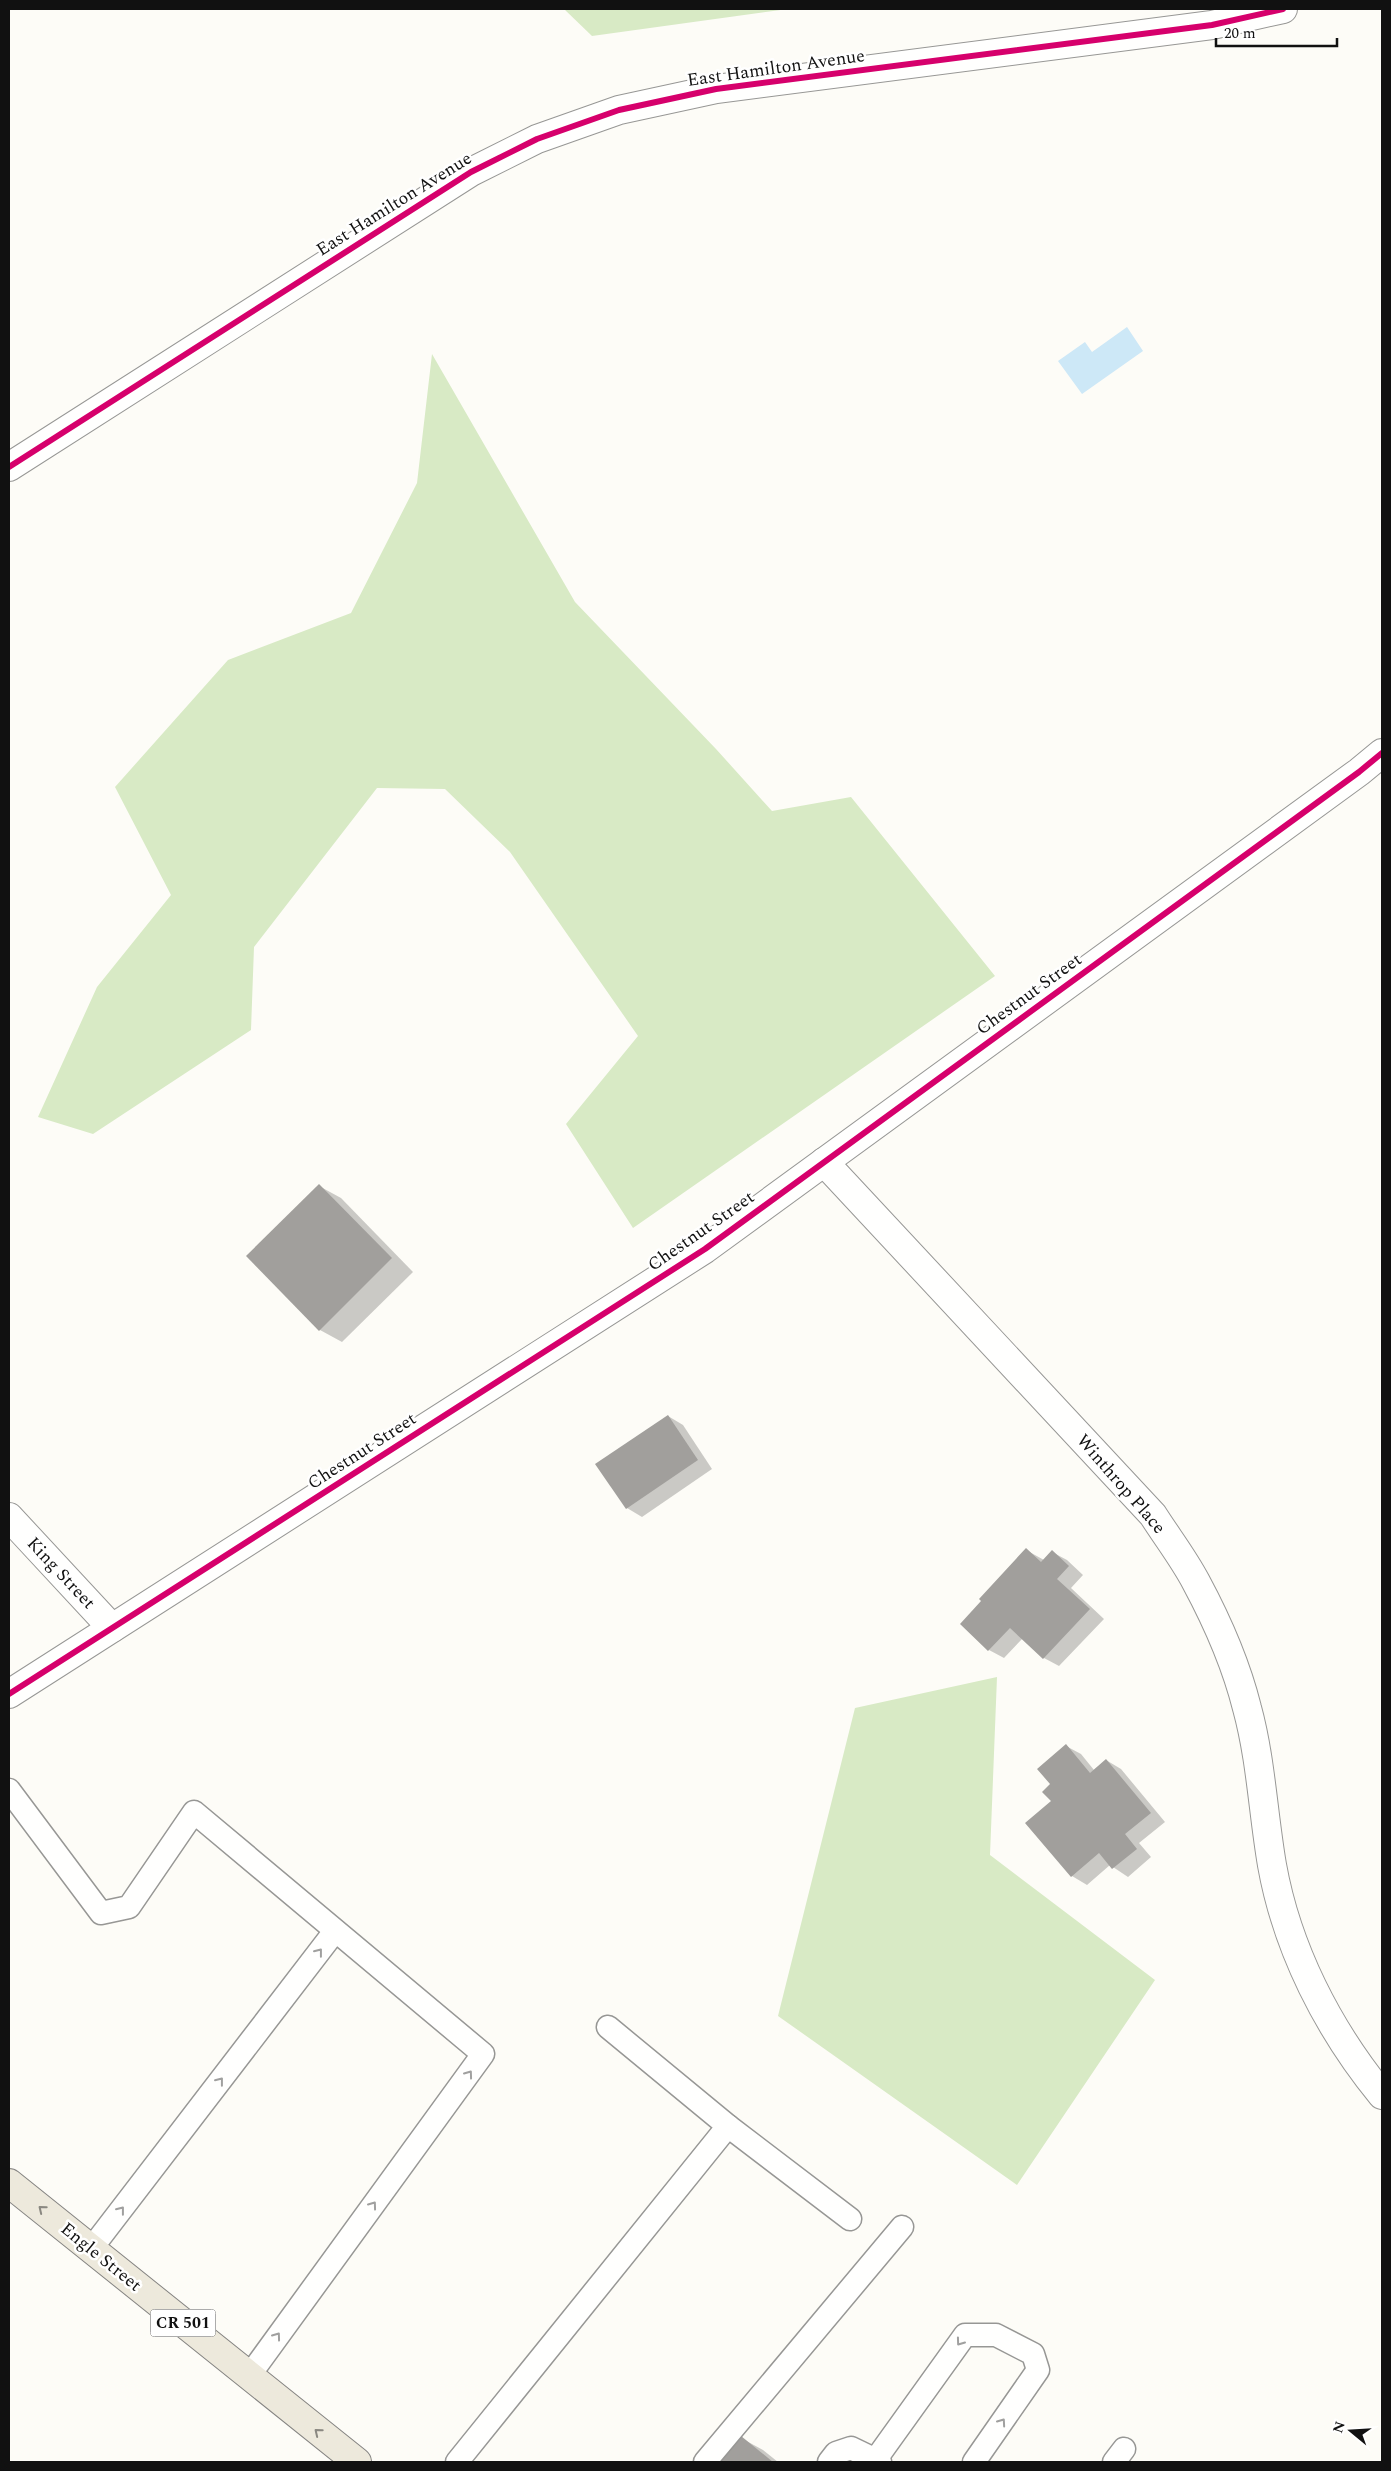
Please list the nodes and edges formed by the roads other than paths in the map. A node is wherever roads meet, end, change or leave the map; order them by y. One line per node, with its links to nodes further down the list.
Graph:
1 (1283, 9): 2 (street, East Hamilton Avenue)
2 (9, 467)
3 (1382, 753): 4 (street, Chestnut Street)
4 (824, 1162): 6 (street, Chestnut Street); 11 (street, Winthrop Place)
5 (9, 1517): 6 (street, King Street)
6 (112, 1628): 7 (street, Chestnut Street)
7 (9, 1694)
8 (9, 1790): 9 (lane)
9 (335, 1931): 16 (lane, one-way to 9); 17 (lane, one-way to 9)
10 (608, 2027): 12 (lane)
11 (1382, 2095)
12 (728, 2126): 14 (lane); 20 (lane)
13 (9, 2183): 16 (main road, Engle Street / CR 501, one-way to 13)
14 (850, 2219)
15 (902, 2227): 21 (lane)
16 (91, 2249): 17 (main road, Engle Street / CR 501)
17 (248, 2376): 19 (main road, Engle Street / CR 501, one-way to 17)
18 (878, 2460): 22 (lane); 23 (lane, one-way to 18)
19 (356, 2462)
20 (457, 2462)
21 (705, 2462)
22 (829, 2462)
23 (974, 2462)

